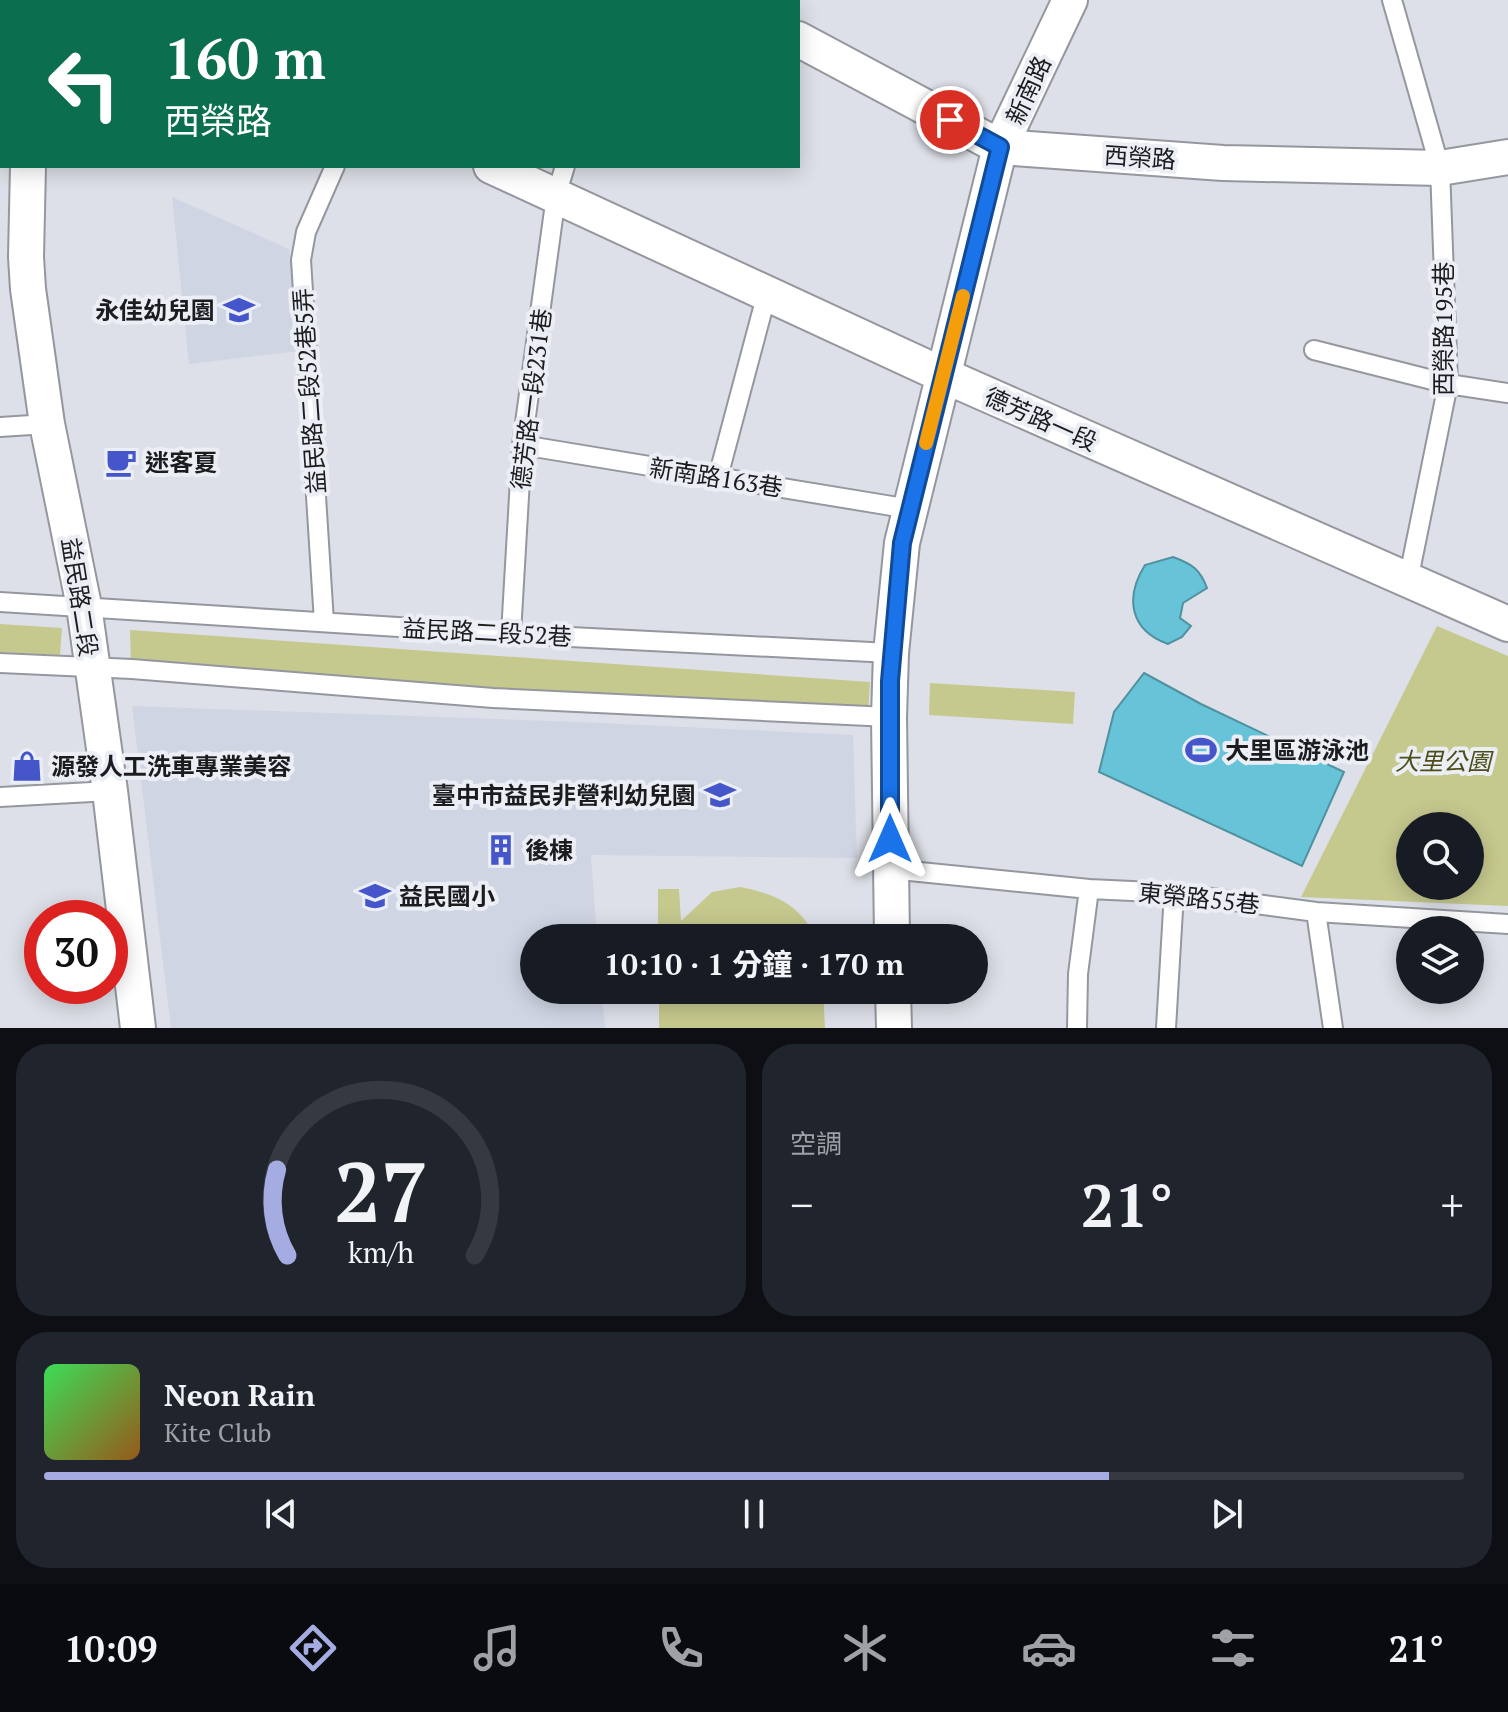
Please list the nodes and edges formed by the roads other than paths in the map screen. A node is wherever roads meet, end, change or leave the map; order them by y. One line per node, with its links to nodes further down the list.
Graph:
1 (1070, 0): 4 (street, 新南路)
2 (1392, 0): 9 (lane, 西榮路195巷)
3 (800, 40): 4 (street, 西榮路)
4 (1000, 147): 9 (street, 西榮路); 13 (street, 新南路)
5 (1508, 157): 9 (street, 西榮路)
6 (28, 168): 16 (street, 益民路二段)
7 (334, 168): 24 (lane, 益民路二段52巷5弄)
8 (500, 168): 10 (street, 德芳路一段)
9 (1440, 168): 14 (lane, 西榮路195巷)
10 (561, 181): 11 (street, 德芳路一段); 18 (lane, 德芳路一段231巷)
11 (767, 293): 13 (street, 德芳路一段); 19 (lane)
12 (1314, 350): 14 (lane)
13 (943, 375): 20 (street, 新南路); 21 (street, 德芳路一段)
14 (1448, 384): 15 (lane); 21 (lane, 西榮路195巷)
15 (1508, 393)
16 (47, 424): 17 (lane); 23 (street, 益民路二段)
17 (0, 427)
18 (522, 445): 19 (lane, 新南路163巷); 26 (lane, 德芳路一段231巷)
19 (718, 477): 20 (lane, 新南路163巷)
20 (910, 509): 27 (street, 新南路)
21 (1408, 581): 25 (street, 德芳路一段)
22 (0, 602): 23 (lane, 益民路二段52巷)
23 (84, 606): 24 (lane, 益民路二段52巷); 29 (street, 益民路二段)
24 (324, 622): 26 (lane, 益民路二段52巷)
25 (1508, 624)
26 (511, 634): 27 (lane, 益民路二段52巷)
27 (891, 653): 30 (street, 新南路)
28 (0, 663): 29 (lane)
29 (92, 669): 30 (lane); 31 (street, 益民路二段)
30 (889, 717): 33 (street, 新南路)
31 (110, 791): 32 (lane); 40 (street, 益民路二段)
32 (0, 797)
33 (890, 869): 34 (lane, 東榮路55巷); 37 (street, 新南路)
34 (1089, 889): 35 (lane, 東榮路55巷); 42 (lane)
35 (1174, 893): 36 (lane, 東榮路55巷); 43 (lane)
36 (1316, 912): 38 (lane, 東榮路55巷); 44 (lane)
37 (892, 924)
38 (1508, 924)
39 (893, 1004): 41 (street)
40 (138, 1028)
41 (894, 1028)
42 (1077, 1028)
43 (1166, 1028)
44 (1333, 1028)

